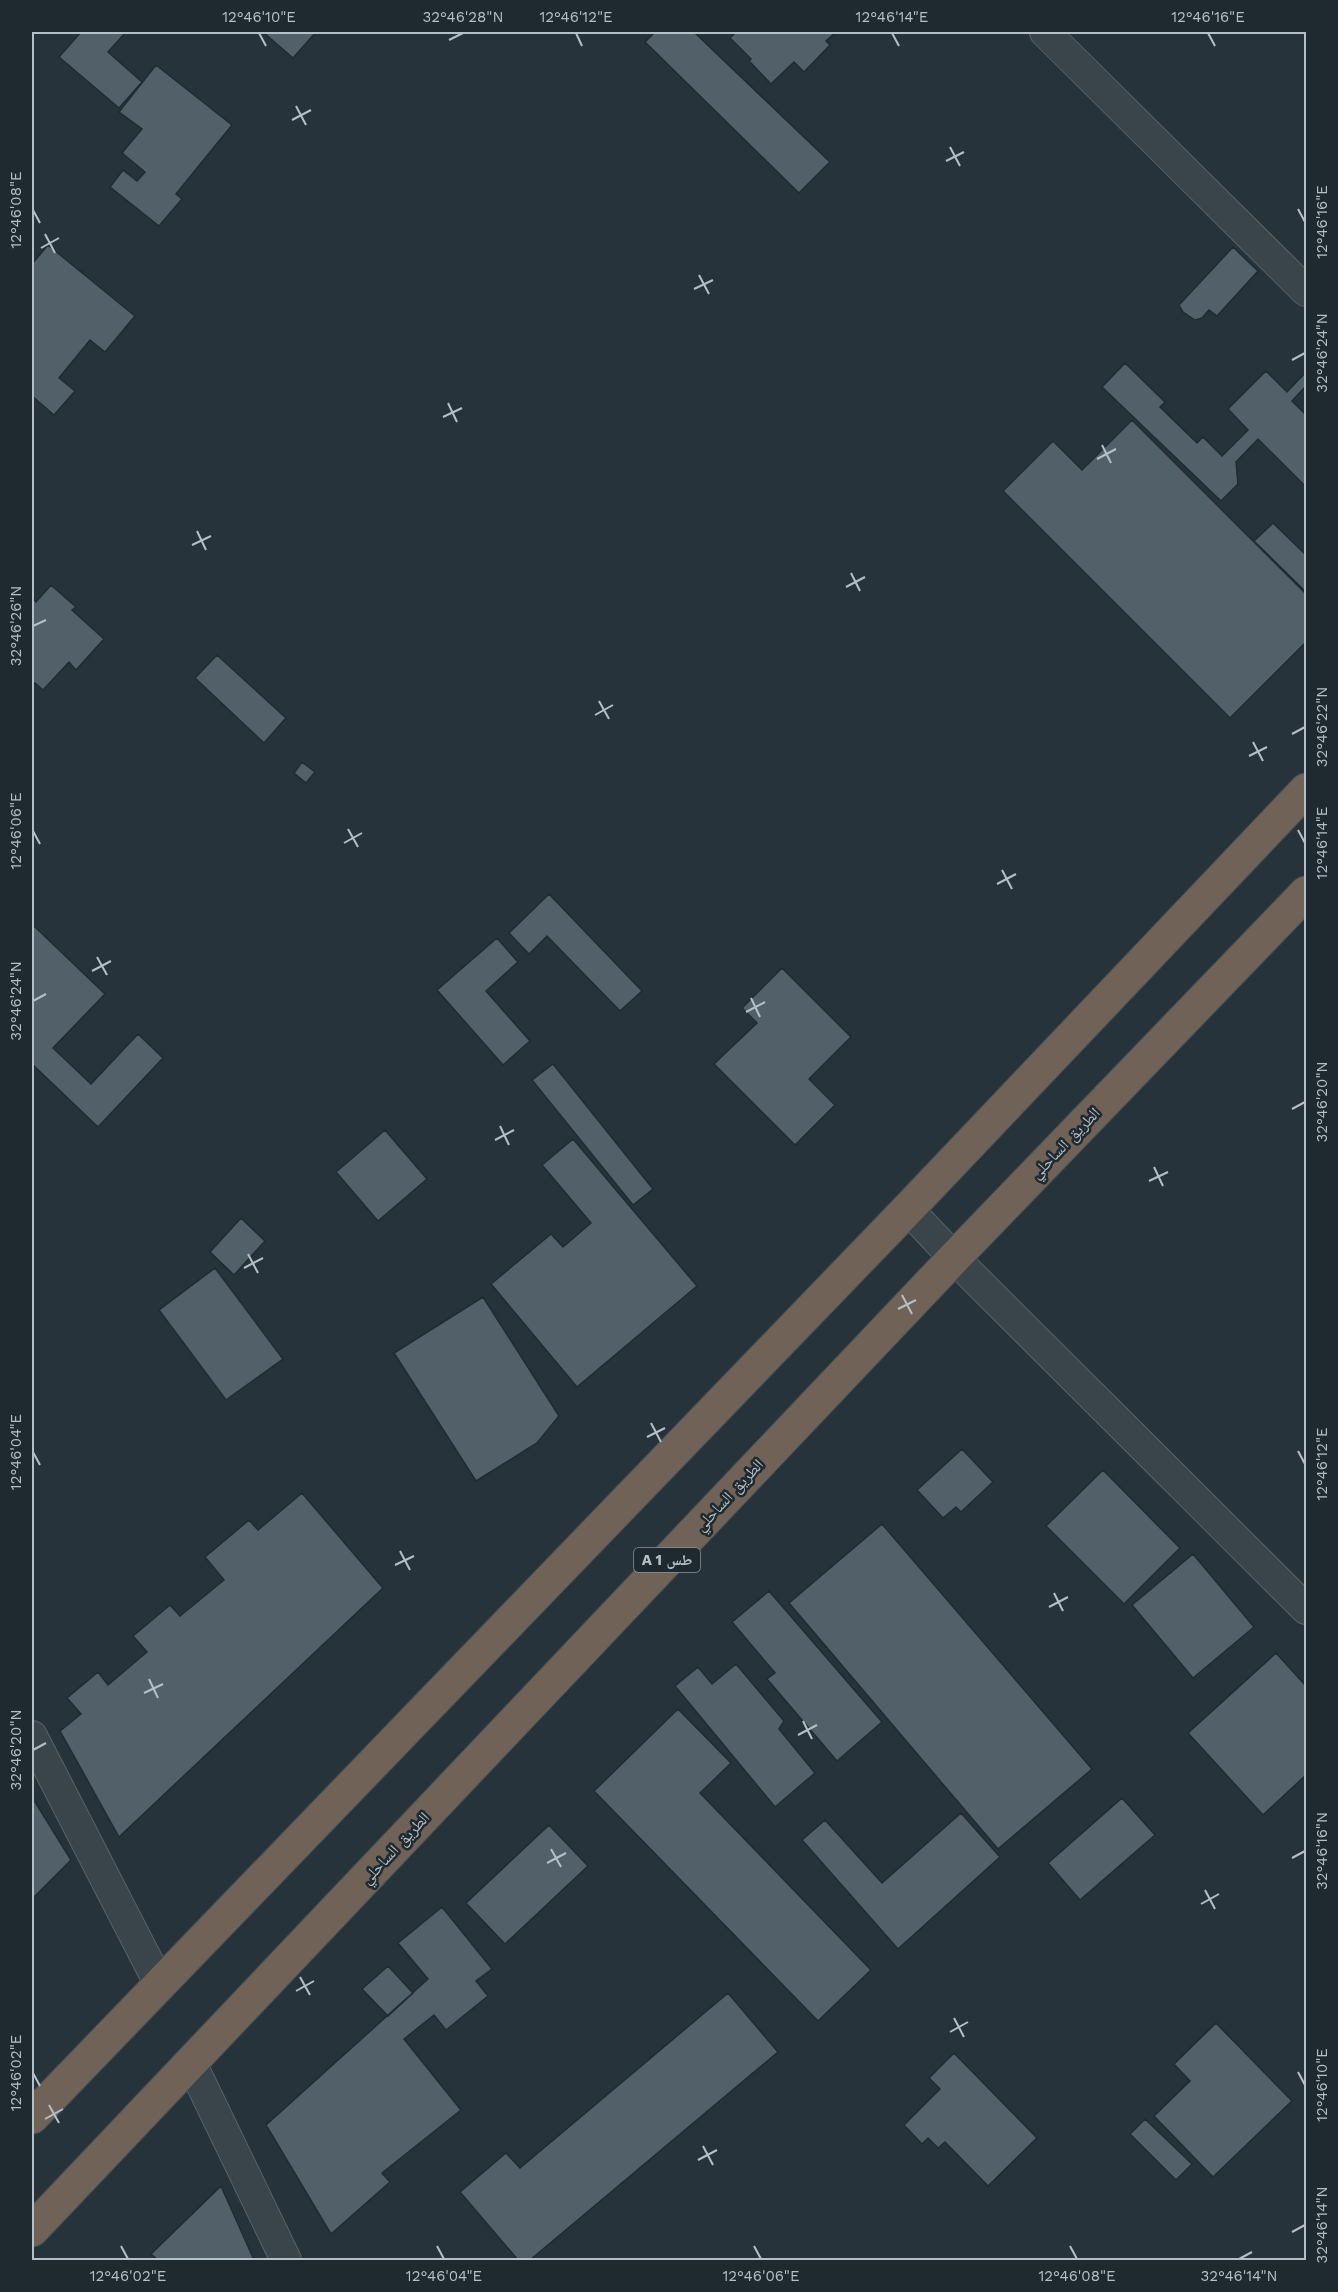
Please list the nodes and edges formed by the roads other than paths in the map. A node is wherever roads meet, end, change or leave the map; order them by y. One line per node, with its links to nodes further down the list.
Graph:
1 (1045, 32): 2 (street)
2 (1306, 291)
3 (1306, 790): 5 (highway)
4 (1306, 893): 6 (highway, الطريق الساحلي / A 1 طس)
5 (908, 1209): 6 (street); 9 (highway)
6 (954, 1258): 7 (street); 10 (highway, الطريق الساحلي / A 1 طس)
7 (1306, 1609)
8 (32, 1736): 9 (street)
9 (159, 1985): 11 (highway)
10 (191, 2063): 12 (highway, الطريق الساحلي / A 1 طس); 13 (street)
11 (32, 2117)
12 (32, 2230)
13 (286, 2260)

